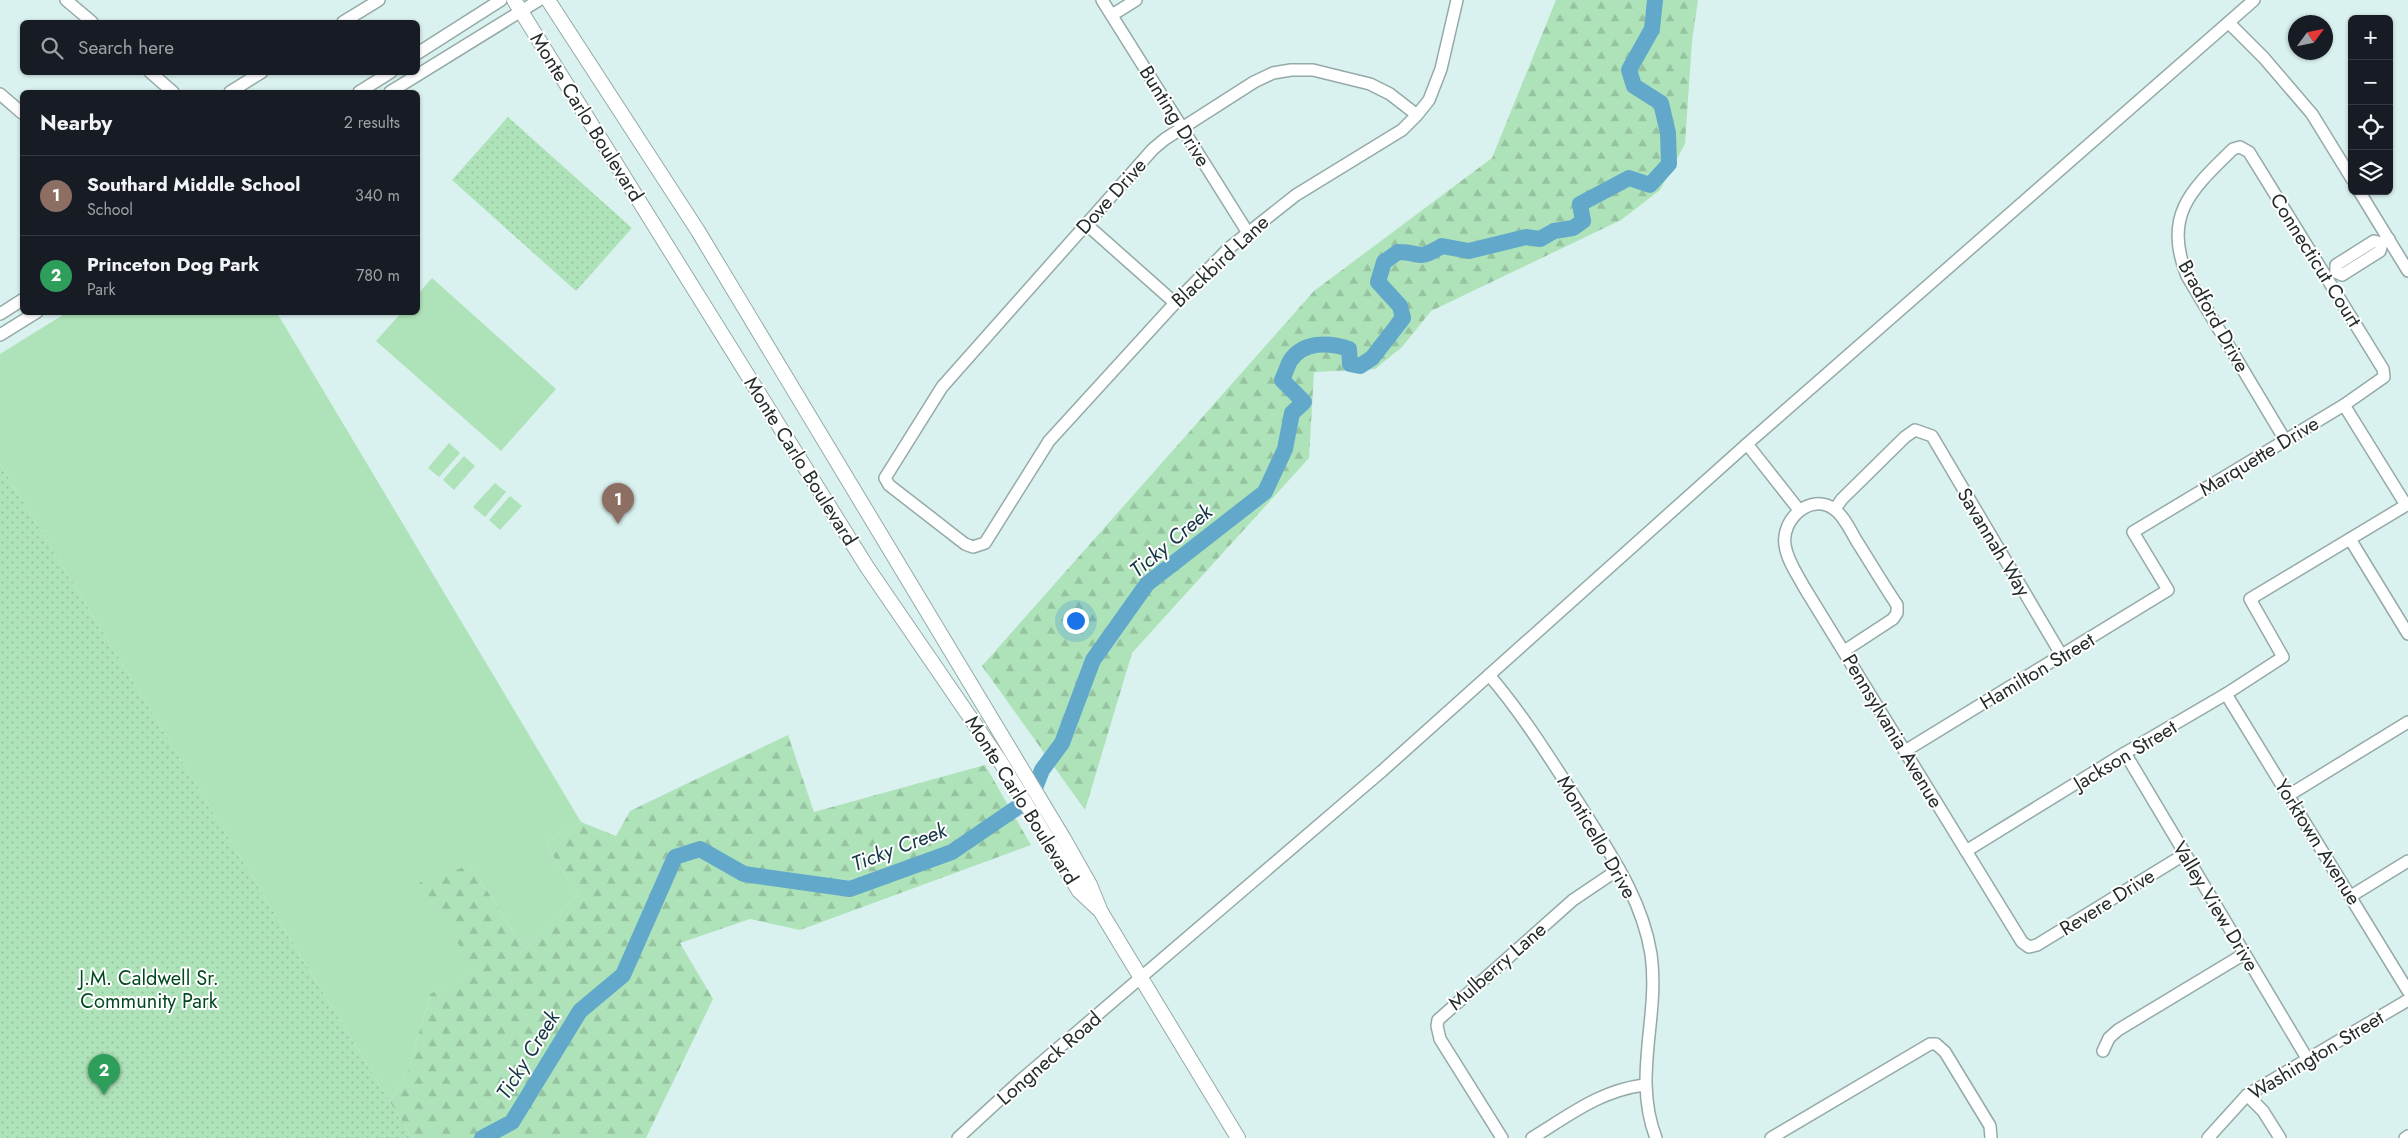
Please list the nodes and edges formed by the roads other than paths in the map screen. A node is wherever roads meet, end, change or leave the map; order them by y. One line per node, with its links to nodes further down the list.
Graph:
1 (66, 0): 12 (street)
2 (379, 0): 13 (street)
3 (501, 0): 15 (street)
4 (539, 0): 10 (street)
5 (548, 0): 60 (main road, Monte Carlo Boulevard)
6 (1102, 0): 11 (street, Bunting Drive)
7 (1136, 0): 11 (street)
8 (1456, 0): 27 (street, Blackbird Lane)
9 (2254, 0): 14 (street, Longneck Road)
10 (517, 6): 16 (street); 60 (main road, Monte Carlo Boulevard)
11 (1112, 15): 28 (street, Bunting Drive)
12 (90, 20)
13 (345, 20)
14 (2229, 23): 30 (street); 45 (street, Longneck Road)
15 (420, 52)
16 (420, 72)
17 (153, 75): 21 (street)
18 (257, 75): 22 (street)
19 (386, 75): 23 (street)
20 (415, 75): 24 (street)
21 (171, 90)
22 (233, 90)
23 (362, 90)
24 (393, 90)
25 (0, 94): 26 (street)
26 (20, 111)
27 (1417, 115): 28 (street, Dove Drive); 33 (street, Blackbird Lane)
28 (1183, 128): 32 (street, Dove Drive); 33 (street, Bunting Drive)
29 (2240, 148): 36 (street, Connecticut Court); 44 (street, Bradford Drive)
30 (2348, 172)
31 (2361, 195): 34 (street)
32 (1086, 224): 38 (street); 50 (street, Dove Drive)
33 (1248, 232): 38 (street, Blackbird Lane)
34 (2385, 241): 35 (street); 36 (street)
35 (2408, 271)
36 (2331, 275): 42 (street, Connecticut Court)
37 (20, 301): 39 (street)
38 (1175, 303): 50 (street, Blackbird Lane)
39 (0, 314)
40 (32, 315): 41 (street)
41 (0, 336)
42 (2384, 377): 43 (street, Marquette Drive)
43 (2344, 405): 44 (street, Marquette Drive); 46 (street)
44 (2285, 440): 51 (street, Marquette Drive)
45 (1747, 444): 48 (street); 55 (street, Longneck Road)
46 (2407, 504): 49 (street)
47 (1835, 509): 48 (street); 53 (street); 54 (street, Savannah Way)
48 (1799, 510): 53 (street, Pennsylvania Avenue)
49 (2350, 539): 52 (street); 56 (street, Jackson Street)
50 (985, 543)
51 (2168, 590): 54 (street, Hamilton Street)
52 (2408, 634)
53 (1844, 651): 58 (street, Pennsylvania Avenue)
54 (2062, 656): 58 (street, Hamilton Street)
55 (1489, 675): 65 (street, Monticello Drive); 70 (street, Longneck Road)
56 (2226, 694): 59 (street, Jackson Street); 61 (street, Yorktown Avenue)
57 (2408, 722): 61 (street)
58 (1905, 751): 62 (street, Pennsylvania Avenue)
59 (2125, 753): 62 (street, Jackson Street); 63 (street, Valley View Drive)
60 (1006, 758): 67 (main road, Monte Carlo Boulevard); 67 (main road, Monte Carlo Boulevard)
61 (2288, 795): 66 (street, Yorktown Avenue)
62 (1966, 852): 68 (street, Pennsylvania Avenue)
63 (2185, 854): 68 (street, Revere Drive); 69 (street, Valley View Drive)
64 (2408, 861): 66 (street)
65 (1619, 869): 75 (street, Monticello Drive); 80 (street, Mulberry Lane)
66 (2351, 896): 71 (street, Yorktown Avenue)
67 (1101, 912): 70 (main road, Monte Carlo Boulevard)
68 (2029, 947)
69 (2244, 954): 73 (street); 74 (street, Valley View Drive)
70 (1142, 979): 78 (street, Longneck Road); 79 (main road, Monte Carlo Boulevard)
71 (2408, 991)
72 (2408, 1000): 74 (street, Washington Street)
73 (2103, 1051)
74 (2308, 1060): 76 (street, Washington Street)
75 (1644, 1085): 81 (street); 82 (street, Monticello Drive)
76 (2247, 1095): 85 (street, Washington Street); 86 (street)
77 (2408, 1136): 87 (street)
78 (958, 1138)
79 (1238, 1138)
80 (1502, 1138)
81 (1532, 1138)
82 (1656, 1138)
83 (1771, 1138): 84 (street)
84 (1991, 1138)
85 (2208, 1138)
86 (2280, 1138)
87 (2404, 1138)

